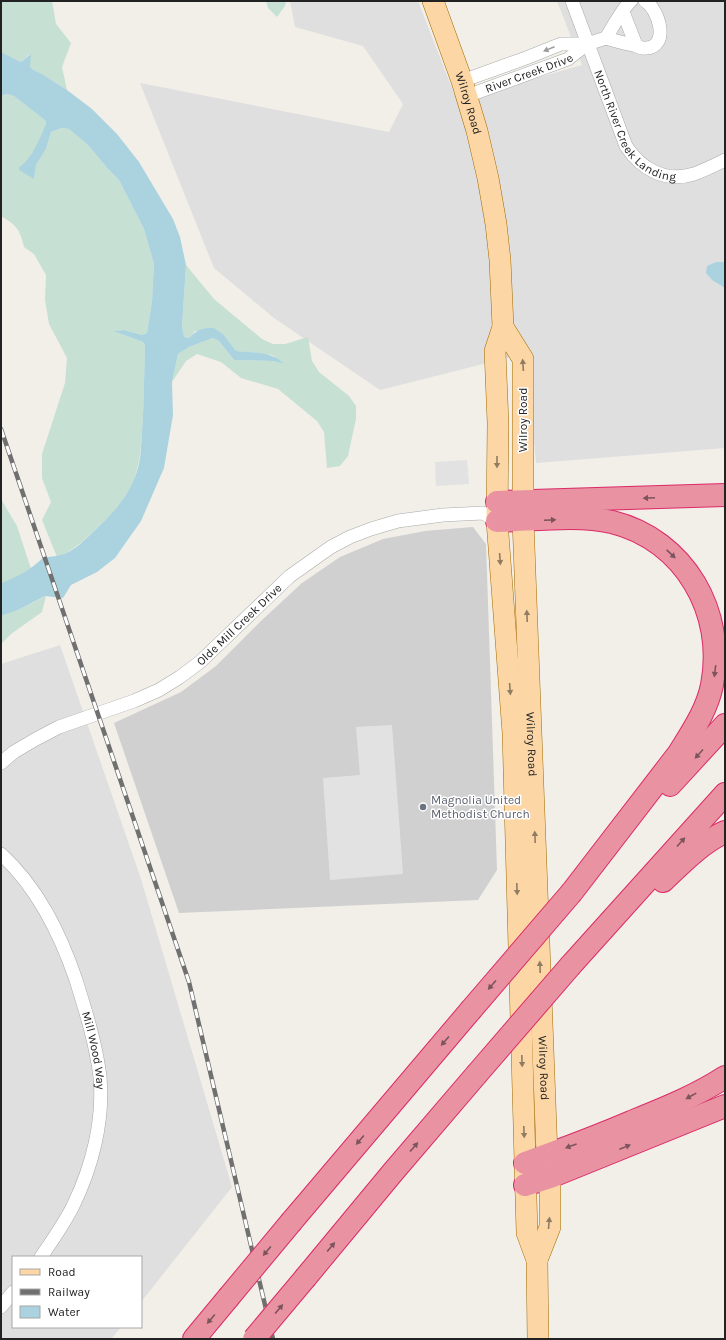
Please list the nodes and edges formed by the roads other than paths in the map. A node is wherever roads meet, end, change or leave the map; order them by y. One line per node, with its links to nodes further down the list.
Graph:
1 (433, 1): 9 (main road, Wilroy Road)
2 (572, 1): 7 (street, North River Creek Landing)
3 (631, 1): 5 (street)
4 (645, 1): 8 (street)
5 (623, 12): 6 (street); 8 (street)
6 (606, 38): 7 (street, River Creek Drive); 8 (street)
7 (588, 44): 9 (street, River Creek Drive); 10 (street, North River Creek Landing)
8 (636, 45)
9 (464, 88): 11 (main road, Wilroy Road)
10 (725, 160)
11 (503, 327): 13 (main road, Wilroy Road, one-way to 11); 14 (main road, Wilroy Road, one-way to 14)
12 (725, 495): 13 (highway, one-way to 13)
13 (524, 511): 14 (highway); 20 (highway, one-way to 20); 24 (main road, Wilroy Road, one-way to 13)
14 (492, 512): 16 (street, Olde Mill Creek Drive); 25 (main road, Wilroy Road, one-way to 25)
15 (725, 725): 20 (highway, one-way to 20)
16 (1, 763)
17 (725, 794): 21 (highway, one-way to 17)
18 (725, 832): 21 (highway)
19 (1, 854): 28 (street, Mill Wood Way)
20 (572, 892): 32 (highway, one-way to 32, bridge)
21 (571, 966): 33 (highway, one-way to 21, bridge)
22 (725, 1077): 24 (highway, one-way to 24)
23 (725, 1106): 26 (highway, one-way to 23)
24 (547, 1155): 25 (highway); 26 (main road, Wilroy Road)
25 (525, 1163): 27 (main road, Wilroy Road)
26 (550, 1177): 27 (highway); 29 (main road, Wilroy Road, one-way to 26)
27 (526, 1186): 29 (main road, Wilroy Road)
28 (42, 1256)
29 (537, 1260): 34 (main road, Wilroy Road)
30 (12, 1293): 31 (street)
31 (1, 1307)
32 (194, 1339)
33 (254, 1339)
34 (538, 1339)

